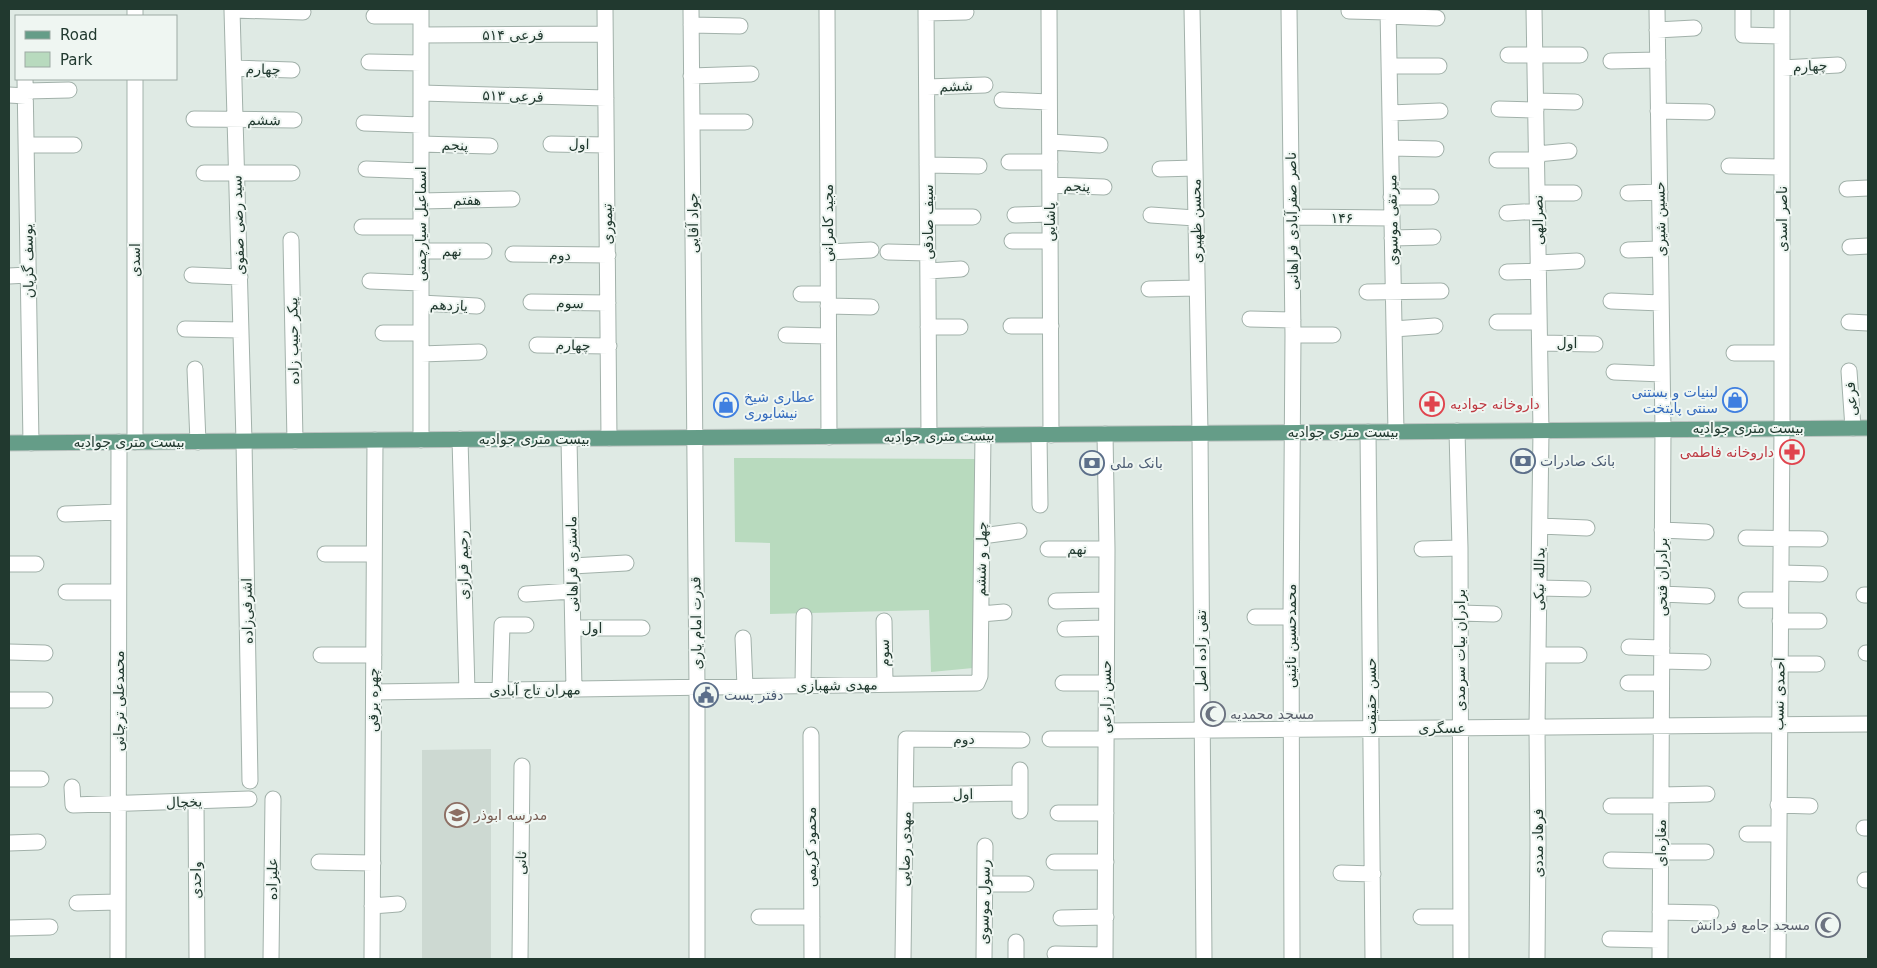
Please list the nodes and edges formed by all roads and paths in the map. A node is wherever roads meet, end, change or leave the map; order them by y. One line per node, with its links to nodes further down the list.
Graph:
1 (605, 9): 24 (street, تیموری)
2 (690, 9): 20 (street, جواد آقایی)
3 (827, 9): 128 (street, مجید کامرانی)
4 (1049, 9): 51 (street, پاشایی)
5 (1192, 9): 85 (street, محسن ظهیری)
6 (1289, 9): 111 (street, ناصر صفرآبادی فراهانی)
7 (1534, 9): 28 (street, نصرالهی)
8 (1657, 9): 23 (street, حسین شیری)
9 (1743, 9): 26 (street)
10 (1782, 9): 26 (street, ناصر اسدی)
11 (232, 10): 14 (street); 37 (street, سید رضی صفوی)
12 (926, 11): 16 (street); 44 (street, سیف صادقی)
13 (1349, 11): 17 (street)
14 (303, 12)
15 (421, 12): 18 (street); 25 (street, اسماعیل سیارچمنی)
16 (966, 12)
17 (1388, 12): 19 (street); 35 (street, میرتقی موسوی)
18 (374, 16)
19 (1437, 18)
20 (691, 25): 21 (street); 41 (street, جواد آقایی)
21 (740, 26)
22 (1694, 28): 23 (street)
23 (1657, 30): 30 (street, حسین شیری)
24 (605, 34): 25 (street, فرعی ۵۱۴); 49 (street, تیموری)
25 (421, 35): 33 (street, اسماعیل سیارچمنی)
26 (1782, 36): 38 (street, ناصر اسدی)
27 (1508, 55): 28 (street)
28 (1535, 55): 29 (street); 53 (street, نصرالهی)
29 (1580, 55)
30 (1658, 60): 31 (street); 56 (street, حسین شیری)
31 (1611, 61)
32 (369, 62): 33 (street)
33 (421, 63): 47 (street, اسماعیل سیارچمنی)
34 (1838, 65): 38 (street, چهارم)
35 (1389, 66): 36 (street); 58 (street, میرتقی موسوی)
36 (1439, 66)
37 (234, 68): 39 (street, چهارم); 60 (street, سید رضی صفوی)
38 (1782, 68): 84 (street, ناصر اسدی)
39 (292, 70)
40 (751, 74): 41 (street)
41 (691, 76): 62 (street, جواد آقایی)
42 (135, 80): 212 (street, اسدی)
43 (985, 85): 44 (street, ششم)
44 (927, 87): 81 (street, سیف صادقی)
45 (26, 88): 46 (street); 48 (street); 69 (street, یوسف گزیان)
46 (69, 90)
47 (421, 93): 49 (street, فرعی ۵۱۳); 65 (street, اسماعیل سیارچمنی)
48 (9, 96)
49 (606, 98): 71 (street, تیموری)
50 (1002, 100): 51 (street)
51 (1050, 102): 66 (street, پاشایی)
52 (1575, 102): 53 (street)
53 (1536, 105): 54 (street); 77 (street, نصرالهی)
54 (1499, 109)
55 (1440, 111): 58 (street)
56 (1658, 111): 57 (street); 96 (street, حسین شیری)
57 (1707, 112)
58 (1390, 113): 74 (street, میرتقی موسوی)
59 (194, 119): 60 (street)
60 (235, 120): 61 (street, ششم); 91 (street, سید رضی صفوی)
61 (294, 120)
62 (692, 122): 63 (street); 204 (street, جواد آقایی)
63 (745, 122)
64 (364, 123): 65 (street)
65 (421, 124): 67 (street, اسماعیل سیارچمنی)
66 (1050, 142): 72 (street); 80 (street, پاشایی)
67 (421, 144): 73 (street, پنجم); 88 (street, اسماعیل سیارچمنی)
68 (552, 144): 71 (street, اول)
69 (26, 145): 70 (street); 140 (street, یوسف گزیان)
70 (74, 145)
71 (606, 145): 132 (street, تیموری)
72 (1100, 145)
73 (490, 146)
74 (1390, 148): 75 (street); 100 (street, میرتقی موسوی)
75 (1436, 148)
76 (1570, 151): 77 (street)
77 (1537, 157): 78 (street); 97 (street, نصرالهی)
78 (1497, 160)
79 (1009, 162): 80 (street)
80 (1050, 162): 92 (street, پاشایی)
81 (927, 165): 82 (street); 109 (street, سیف صادقی)
82 (979, 166)
83 (1729, 166): 84 (street)
84 (1782, 167): 183 (street, ناصر اسدی)
85 (1195, 168): 87 (street); 112 (street, محسن ظهیری)
86 (366, 169): 88 (street)
87 (1160, 169)
88 (421, 170): 103 (street, اسماعیل سیارچمنی)
89 (204, 172): 91 (street)
90 (292, 173): 91 (street)
91 (237, 174): 141 (street, سید رضی صفوی)
92 (1050, 185): 93 (street, پنجم); 106 (street, پاشایی)
93 (1104, 187)
94 (1868, 188): 95 (street)
95 (1848, 189)
96 (1660, 192): 99 (street); 123 (street, حسین شیری)
97 (1537, 193): 98 (street); 104 (street, نصرالهی)
98 (1574, 193)
99 (1628, 193)
100 (1391, 197): 101 (street); 113 (street, میرتقی موسوی)
101 (1431, 197)
102 (512, 199): 103 (street, هفتم)
103 (421, 201): 115 (street, اسماعیل سیارچمنی)
104 (1538, 211): 105 (street); 134 (street, نصرالهی)
105 (1507, 213)
106 (1050, 214): 107 (street); 120 (street, پاشایی)
107 (1015, 215)
108 (1151, 215): 112 (street)
109 (928, 217): 110 (street); 130 (street, سیف صادقی)
110 (973, 217)
111 (1292, 217): 113 (street, ۱۴۶); 168 (street, ناصر صفرآبادی فراهانی)
112 (1195, 218): 144 (street, محسن ظهیری)
113 (1392, 218): 117 (street, میرتقی موسوی)
114 (362, 227): 115 (street)
115 (421, 227): 124 (street, اسماعیل سیارچمنی)
116 (1433, 237): 117 (street)
117 (1392, 238): 146 (street, میرتقی موسوی)
118 (291, 240): 210 (street, پیکر حبیب زاده)
119 (1012, 241): 120 (street)
120 (1050, 241): 164 (street, پاشایی)
121 (1850, 246): 122 (street)
122 (1868, 246)
123 (1660, 249): 126 (street); 154 (street, حسین شیری)
124 (421, 250): 127 (street, نهم); 143 (street, اسماعیل سیارچمنی)
125 (871, 250): 128 (street)
126 (1628, 250)
127 (484, 251)
128 (828, 252): 150 (street, مجید کامرانی)
129 (888, 252): 130 (street)
130 (928, 253): 136 (street, سیف صادقی)
131 (513, 254): 132 (street, دوم)
132 (608, 256): 153 (street, تیموری)
133 (1577, 261): 134 (street)
134 (1538, 267): 137 (street); 160 (street, نصرالهی)
135 (961, 269): 136 (street)
136 (928, 271): 166 (street, سیف صادقی)
137 (1507, 272)
138 (192, 275): 141 (street)
139 (9, 276): 140 (street)
140 (28, 276): 215 (street, یوسف گزیان)
141 (240, 276): 171 (street, سید رضی صفوی)
142 (370, 281): 143 (street)
143 (421, 283): 155 (street, اسماعیل سیارچمنی)
144 (1197, 288): 145 (street); 196 (street, محسن ظهیری)
145 (1149, 289)
146 (1393, 291): 147 (street); 148 (street); 170 (street, میرتقی موسوی)
147 (1441, 291)
148 (1367, 292)
149 (800, 294): 150 (street)
150 (828, 300): 157 (street); 176 (street, مجید کامرانی)
151 (1611, 301): 154 (street)
152 (531, 302): 153 (street, سوم)
153 (608, 303): 180 (street, تیموری)
154 (1661, 303): 188 (street, حسین شیری)
155 (421, 304): 156 (street, یازدهم); 173 (street, اسماعیل سیارچمنی)
156 (477, 306)
157 (871, 307)
158 (1250, 319): 168 (street)
159 (1497, 322): 160 (street)
160 (1539, 322): 177 (street, نصرالهی)
161 (1849, 322): 162 (street)
162 (1868, 323)
163 (1011, 326): 164 (street)
164 (1051, 326): 200 (street, پاشایی)
165 (1435, 326): 170 (street)
166 (928, 327): 167 (street); 202 (street, سیف صادقی)
167 (960, 327)
168 (1293, 327): 175 (street); 197 (street, ناصر صفرآبادی فراهانی)
169 (185, 329): 171 (street)
170 (1394, 329): 195 (street, میرتقی موسوی)
171 (241, 330): 209 (street, سید رضی صفوی)
172 (383, 333): 173 (street)
173 (421, 334): 184 (street, اسماعیل سیارچمنی)
174 (786, 335): 176 (street)
175 (1333, 335)
176 (828, 336): 201 (street, مجید کامرانی)
177 (1540, 343): 178 (street, اول); 192 (street, نصرالهی)
178 (1595, 344)
179 (537, 345): 180 (street, چهارم)
180 (609, 346): 203 (street, تیموری)
181 (479, 352): 184 (street)
182 (1734, 353): 183 (street)
183 (1782, 353): 189 (street, ناصر اسدی)
184 (421, 354): 207 (street, اسماعیل سیارچمنی)
185 (195, 369): 213 (street)
186 (1849, 371): 190 (street, فرعی)
187 (1614, 372): 188 (street)
188 (1662, 374): 191 (street, حسین شیری)
189 (1782, 428): 190 (main road, بیست متری جوادیه); 191 (main road, بیست متری جوادیه); 226 (street, احمدی نسب)
190 (1861, 428)
191 (1663, 429): 192 (main road, بیست متری جوادیه); 221 (street, برادران فتحی)
192 (1541, 430): 193 (main road, بیست متری جوادیه); 219 (street, یدالله نیکی)
193 (1457, 431): 195 (main road, بیست متری جوادیه); 228 (street, برادران بیات سرمدی)
194 (1368, 432): 195 (main road, بیست متری جوادیه); 197 (main road, بیست متری جوادیه); 298 (street, حسن حقیقت)
195 (1396, 432)
196 (1200, 433): 197 (main road, بیست متری جوادیه); 198 (main road, بیست متری جوادیه); 301 (street, تقی زاده اصل)
197 (1292, 433): 258 (street, محمدحسین نائینی)
198 (1105, 434): 200 (main road, بیست متری جوادیه); 230 (street, حسن زارعی)
199 (983, 435): 200 (main road, بیست متری جوادیه); 202 (main road, بیست متری جوادیه); 224 (street, چهل و ششم)
200 (1045, 435): 216 (street, پاشایی)
201 (829, 436): 202 (main road, بیست متری جوادیه); 204 (main road, بیست متری جوادیه)
202 (929, 436)
203 (610, 438): 204 (main road, بیست متری جوادیه); 205 (main road, بیست متری جوادیه)
204 (695, 438): 287 (street, قدرت امام یاری)
205 (569, 439): 208 (main road, بیست متری جوادیه); 237 (street, ماستری فراهانی)
206 (375, 440): 207 (main road, بیست متری جوادیه); 210 (main road, بیست متری جوادیه); 233 (street, چهره برقی)
207 (421, 440): 208 (main road, بیست متری جوادیه)
208 (460, 440): 290 (street, رحیم فرازی)
209 (244, 441): 210 (main road, بیست متری جوادیه); 213 (main road, بیست متری جوادیه); 311 (street, اشرفی‌زاده)
210 (295, 441)
211 (118, 442): 212 (main road, بیست متری جوادیه); 215 (main road, بیست متری جوادیه); 217 (street, محمدعلی ترچانی)
212 (135, 442): 213 (main road, بیست متری جوادیه)
213 (198, 442)
214 (9, 443): 215 (main road, بیست متری جوادیه)
215 (31, 443)
216 (1040, 505)
217 (118, 512): 218 (street); 244 (street, محمدعلی ترچانی)
218 (65, 514)
219 (1540, 526): 220 (street); 240 (street, یدالله نیکی)
220 (1587, 528)
221 (1662, 530): 223 (street); 246 (street, برادران فتحی)
222 (1019, 531): 224 (street)
223 (1706, 532)
224 (982, 536): 254 (street, چهل و ششم)
225 (1746, 538): 226 (street)
226 (1781, 538): 227 (street); 238 (street, احمدی نسب)
227 (1820, 539)
228 (1460, 548): 231 (street); 253 (street, برادران بیات سرمدی)
229 (1048, 549): 230 (street, نهم)
230 (1107, 549): 248 (street, حسن زارعی)
231 (1422, 549)
232 (325, 554): 233 (street)
233 (374, 554): 273 (street, چهره برقی)
234 (626, 563): 237 (street)
235 (9, 564): 236 (street)
236 (36, 564)
237 (572, 566): 242 (street, ماستری فراهانی)
238 (1781, 573): 239 (street); 250 (street, احمدی نسب)
239 (1820, 574)
240 (1539, 588): 241 (street); 274 (street, یدالله نیکی)
241 (1583, 590)
242 (572, 591): 245 (street); 263 (street, ماستری فراهانی)
243 (66, 592): 244 (street)
244 (118, 592): 320 (street, محمدعلی ترچانی)
245 (526, 594)
246 (1662, 594): 247 (street); 271 (street, برادران فتحی)
247 (1707, 596)
248 (1106, 600): 251 (street); 265 (street, حسن زارعی)
249 (1746, 600): 250 (street)
250 (1780, 600): 260 (street, احمدی نسب)
251 (1056, 601)
252 (1004, 612): 254 (street)
253 (1460, 613): 255 (street); 299 (street, برادران بیات سرمدی)
254 (981, 614): 279 (street, چهل و ششم)
255 (1494, 614)
256 (804, 616): 285 (street)
257 (1255, 617): 258 (street)
258 (1291, 617): 300 (street, محمدحسین نائینی)
259 (884, 621): 284 (street, سوم)
260 (1780, 621): 261 (street); 277 (street, احمدی نسب)
261 (1819, 621)
262 (526, 625): 289 (street)
263 (573, 628): 264 (street, اول); 288 (street, ماستری فراهانی)
264 (642, 628)
265 (1106, 628): 266 (street); 281 (street, حسن زارعی)
266 (1065, 629)
267 (743, 638): 286 (street)
268 (1629, 647): 271 (street)
269 (9, 652): 270 (street)
270 (45, 653)
271 (1662, 654): 276 (street); 283 (street, برادران فتحی)
272 (321, 655): 273 (street)
273 (374, 655): 291 (street, چهره برقی)
274 (1538, 655): 275 (street); 297 (street, یدالله نیکی)
275 (1578, 655)
276 (1703, 662)
277 (1780, 664): 278 (street); 295 (street, احمدی نسب)
278 (1817, 664)
279 (977, 683): 284 (street, مهدی شهبازی)
280 (1063, 683): 281 (street)
281 (1106, 683): 303 (street, حسن زارعی)
282 (1628, 683): 283 (street)
283 (1662, 683): 296 (street, برادران فتحی)
284 (885, 684): 285 (street, مهدی شهبازی)
285 (803, 686): 286 (street, مهدی شهبازی)
286 (745, 687): 287 (street, مهدی شهبازی)
287 (697, 688): 288 (street, مهران تاج آبادی); 367 (street, قدرت امام یاری)
288 (574, 689): 289 (street, مهران تاج آبادی)
289 (500, 690): 290 (street, مهران تاج آبادی)
290 (467, 691): 291 (street, مهران تاج آبادی)
291 (374, 692): 338 (street, چهره برقی)
292 (9, 700): 293 (street)
293 (45, 700)
294 (1868, 724): 295 (street, عسگری)
295 (1779, 725): 296 (street, عسگری); 321 (street, احمدی نسب)
296 (1661, 726): 297 (street, عسگری); 319 (street, مغازه‌ای)
297 (1537, 727): 299 (street, عسگری); 376 (street, فرهاد مددی)
298 (1371, 728): 299 (street, عسگری); 300 (street, عسگری); 340 (street, حسن حقیقت)
299 (1460, 728): 353 (street, برادران بیات سرمدی)
300 (1291, 729): 301 (street, عسگری); 373 (street, محمدحسین نائینی)
301 (1202, 730): 303 (street, عسگری); 372 (street, تقی زاده اصل)
302 (811, 735): 349 (street, محمود کریمی)
303 (1106, 735): 305 (street); 326 (street, حسن زارعی)
304 (906, 739): 306 (street, دوم); 315 (street, مهدی رضایی)
305 (1050, 739)
306 (1022, 740)
307 (522, 766): 366 (street, ثانی)
308 (1020, 770): 313 (street)
309 (9, 779): 310 (street)
310 (42, 779)
311 (250, 781)
312 (72, 787): 320 (street)
313 (1020, 793): 315 (street, اول); 324 (street)
314 (1707, 794): 319 (street)
315 (906, 795): 369 (street, مهدی رضایی)
316 (249, 799): 318 (street, یخچال)
317 (273, 799): 364 (street, علیزاده)
318 (196, 801): 320 (street, یخچال); 363 (street, واحدی)
319 (1661, 801): 322 (street); 333 (street, مغازه‌ای)
320 (118, 804): 344 (street, محمدعلی ترچانی)
321 (1778, 805): 323 (street); 328 (street, احمدی نسب)
322 (1611, 806)
323 (1810, 806)
324 (1020, 811)
325 (1058, 813): 326 (street)
326 (1106, 813): 337 (street, حسن زارعی)
327 (1747, 834): 328 (street)
328 (1778, 834): 378 (street, احمدی نسب)
329 (38, 842): 330 (street)
330 (9, 843)
331 (985, 846): 341 (street, رسول موسوی)
332 (1706, 852): 333 (street)
333 (1661, 857): 334 (street); 347 (street, مغازه‌ای)
334 (1612, 860)
335 (319, 862): 338 (street)
336 (1054, 862): 337 (street)
337 (1106, 862): 351 (street, حسن زارعی)
338 (372, 863): 346 (street, چهره برقی)
339 (1341, 873): 340 (street)
340 (1373, 874): 374 (street, حسن حقیقت)
341 (985, 884): 342 (street); 370 (street, رسول موسوی)
342 (1026, 884)
343 (77, 902): 344 (street)
344 (118, 902): 362 (street, محمدعلی ترچانی)
345 (398, 904): 346 (street)
346 (372, 906): 365 (street, چهره برقی)
347 (1660, 912): 348 (street); 358 (street, مغازه‌ای)
348 (1712, 913)
349 (812, 916): 350 (street); 368 (street, محمود کریمی)
350 (759, 917)
351 (1106, 917): 354 (street); 361 (street, حسن زارعی)
352 (1421, 917): 353 (street)
353 (1460, 917): 375 (street, برادران بیات سرمدی)
354 (1061, 918)
355 (50, 927): 356 (street)
356 (9, 928)
357 (1610, 939): 358 (street)
358 (1660, 940): 377 (street, مغازه‌ای)
359 (1016, 942): 371 (street)
360 (1055, 954): 361 (street)
361 (1105, 957)
362 (118, 959)
363 (196, 959)
364 (271, 959)
365 (372, 959)
366 (520, 959)
367 (697, 959)
368 (812, 959)
369 (903, 959)
370 (984, 959)
371 (1016, 959)
372 (1204, 959)
373 (1292, 959)
374 (1373, 959)
375 (1460, 959)
376 (1537, 959)
377 (1660, 959)
378 (1778, 959)

